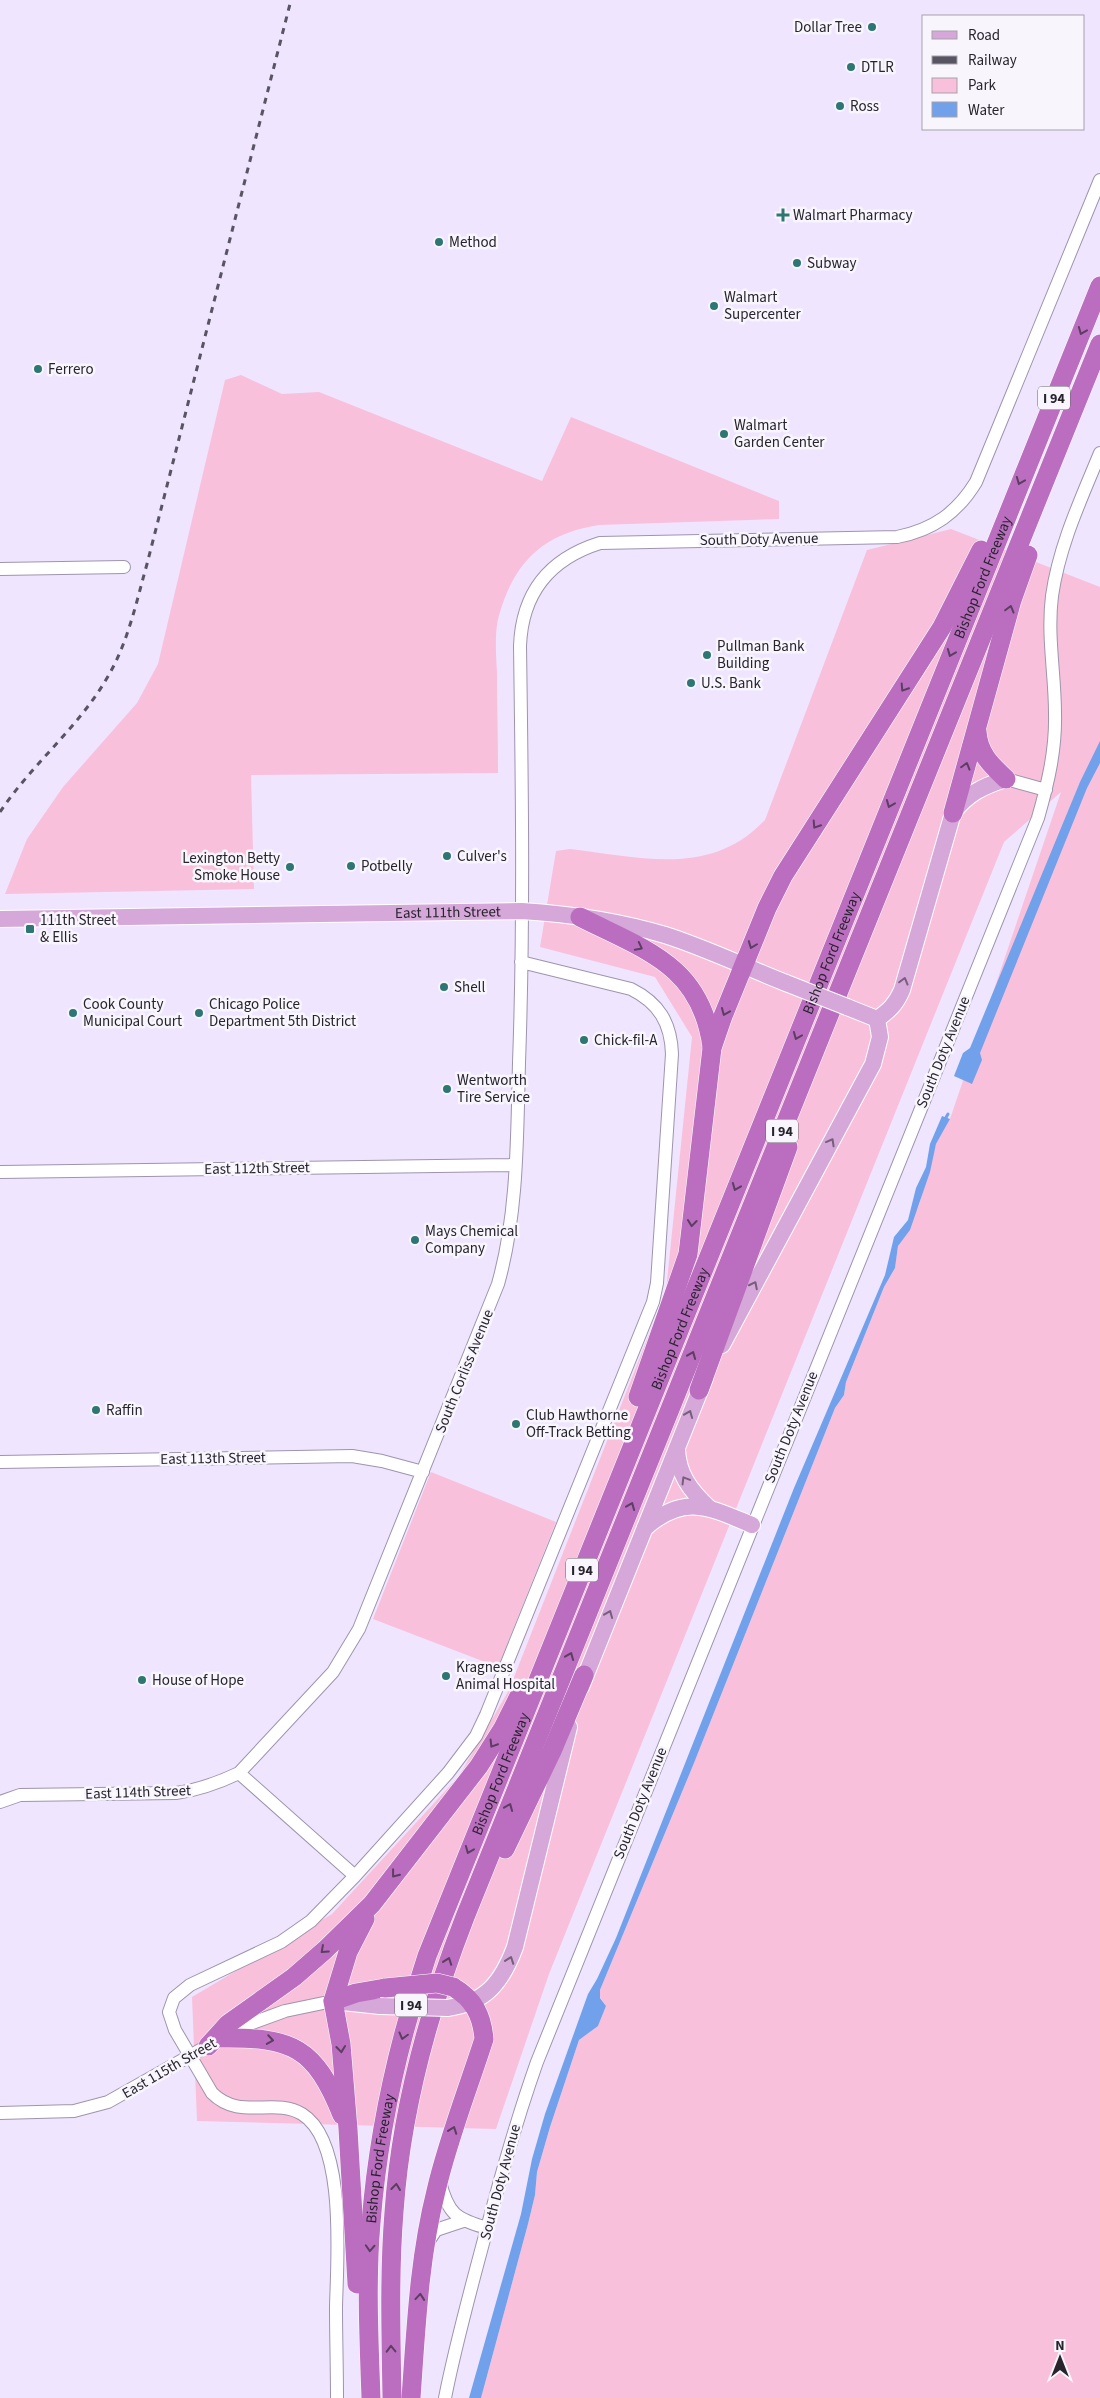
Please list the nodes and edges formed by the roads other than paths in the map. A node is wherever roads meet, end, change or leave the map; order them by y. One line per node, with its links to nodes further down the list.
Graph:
1 (1100, 180): 13 (street, South Doty Avenue)
2 (1100, 286): 6 (highway, Bishop Ford Freeway / I 94, one-way to 6)
3 (1100, 344): 4 (highway, Bishop Ford Freeway / I 94)
4 (1056, 452): 9 (highway, one-way to 4); 20 (highway, Bishop Ford Freeway / I 94)
5 (1100, 453): 11 (street, South Doty Avenue)
6 (1008, 510): 17 (highway, one-way to 17); 27 (highway, Bishop Ford Freeway / I 94, one-way to 27)
7 (124, 567): 8 (street)
8 (0, 569)
9 (977, 728): 10 (highway); 12 (highway, one-way to 9)
10 (1006, 780): 11 (street); 12 (main road)
11 (1046, 790): 29 (street, South Doty Avenue)
12 (953, 813): 18 (main road, one-way to 12)
13 (522, 911): 14 (main road, East 111th Street); 15 (main road, East 111th Street); 16 (street, South Corliss Avenue)
14 (580, 917): 17 (main road, East 111th Street); 19 (highway, one-way to 19)
15 (0, 919)
16 (521, 962): 21 (street, South Corliss Avenue); 35 (street)
17 (744, 967): 18 (main road, East 111th Street, bridge); 19 (highway, one-way to 19)
18 (876, 1019): 23 (main road, one-way to 18)
19 (712, 1048): 27 (highway, one-way to 27)
20 (802, 1081): 23 (highway); 37 (highway, Bishop Ford Freeway / I 94, one-way to 20)
21 (514, 1165): 22 (street, East 112th Street); 26 (street, South Corliss Avenue)
22 (0, 1172)
23 (699, 1390): 24 (main road, one-way to 23)
24 (677, 1446): 28 (main road, one-way to 24); 30 (main road)
25 (0, 1462): 26 (street, East 113th Street)
26 (423, 1472): 33 (street, South Corliss Avenue)
27 (617, 1481): 31 (highway, Bishop Ford Freeway / I 94)
28 (708, 1507): 29 (main road); 30 (main road)
29 (752, 1525): 47 (street, South Doty Avenue)
30 (644, 1528): 32 (main road, one-way to 30)
31 (546, 1659): 36 (highway, one-way to 36); 49 (highway, Bishop Ford Freeway / I 94, one-way to 49)
32 (584, 1675): 37 (highway); 40 (main road, one-way to 32)
33 (239, 1773): 34 (street, East 114th Street); 35 (street)
34 (0, 1802)
35 (355, 1876): 42 (street)
36 (372, 1904): 39 (highway); 41 (highway, one-way to 41)
37 (465, 1917): 52 (highway, Bishop Ford Freeway / I 94, one-way to 37)
38 (383, 1997): 39 (highway); 40 (main road, bridge); 40 (highway, bridge)
39 (333, 2001): 41 (street, East 115th Street); 44 (highway, one-way to 44)
40 (472, 2002): 45 (highway, one-way to 40)
41 (215, 2042): 42 (street, East 115th Street); 44 (highway, one-way to 44)
42 (190, 2056): 43 (street, East 115th Street); 50 (street)
43 (0, 2113)
44 (348, 2129): 49 (highway)
45 (439, 2177): 46 (street); 48 (highway)
46 (462, 2221): 47 (street); 48 (street)
47 (487, 2228): 54 (street, South Doty Avenue)
48 (425, 2247): 53 (highway, one-way to 48)
49 (370, 2373): 51 (highway, Bishop Ford Freeway / I 94)
50 (337, 2398)
51 (371, 2398)
52 (392, 2398)
53 (412, 2398)
54 (445, 2398)

